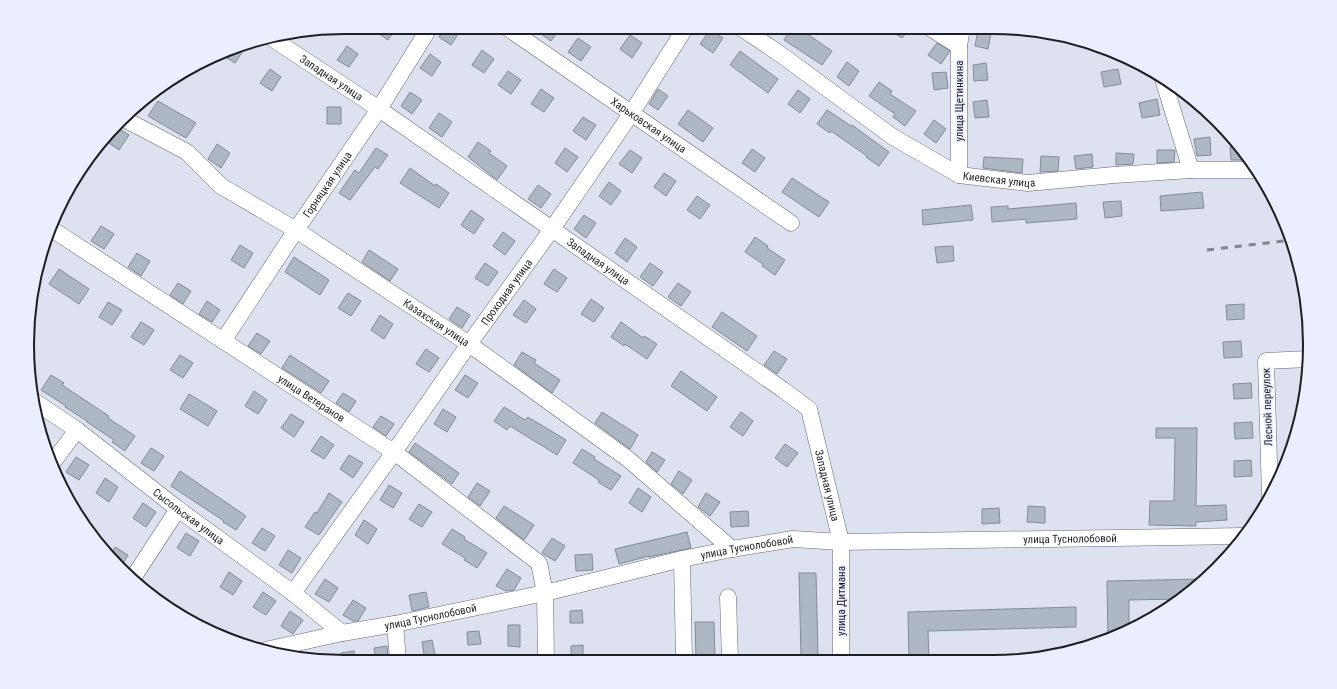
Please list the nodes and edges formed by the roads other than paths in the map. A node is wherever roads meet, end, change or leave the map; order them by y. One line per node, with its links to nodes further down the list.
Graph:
1 (426, 34): 10 (street, Горняцкая улица)
2 (516, 34): 11 (street, Харьковская улица)
3 (682, 34): 11 (street, Проходная улица)
4 (750, 34): 15 (street, Киевская улица)
5 (940, 34): 8 (street)
6 (961, 34): 8 (street, улица Щетинкина)
7 (277, 42): 10 (street, Западная улица)
8 (960, 46): 15 (street, улица Щетинкина)
9 (1165, 86): 13 (street)
10 (379, 109): 17 (street, Западная улица); 18 (street, Горняцкая улица)
11 (631, 114): 16 (street, Харьковская улица); 17 (street, Проходная улица)
12 (129, 121): 18 (street, Казахская улица)
13 (1190, 170): 14 (street, Киевская улица); 15 (street, Киевская улица)
14 (1250, 170)
15 (958, 175)
16 (791, 223)
17 (552, 229): 21 (street, Проходная улица); 30 (street, Западная улица)
18 (296, 230): 20 (street, Горняцкая улица); 21 (street, Казахская улица)
19 (56, 232): 20 (street, улица Ветеранов)
20 (223, 341): 25 (street, улица Ветеранов)
21 (469, 344): 25 (street, Проходная улица); 31 (street, Казахская улица)
22 (1302, 359): 27 (street, Лесной переулок)
23 (40, 406): 24 (street, Сысольская улица)
24 (76, 430): 26 (street); 28 (street, Сысольская улица)
25 (394, 452): 34 (street, Проходная улица); 35 (street, улица Ветеранов)
26 (56, 458)
27 (1270, 484)
28 (178, 509): 33 (street); 34 (street, Сысольская улица)
29 (1237, 536): 30 (street, улица Туснолобовой)
30 (841, 542): 31 (street, улица Туснолобовой); 44 (street, улица Дитмана)
31 (732, 549): 32 (street, улица Туснолобовой)
32 (682, 559): 35 (street, улица Туснолобовой); 42 (street)
33 (136, 574)
34 (293, 593): 38 (street, Сысольская улица)
35 (545, 593): 37 (street, улица Туснолобовой); 41 (street, улица Ветеранов)
36 (728, 597): 43 (street)
37 (395, 624): 38 (street, улица Туснолобовой); 40 (street)
38 (342, 633): 39 (street, улица Туснолобовой)
39 (297, 650)
40 (398, 655)
41 (546, 655)
42 (684, 655)
43 (730, 655)
44 (841, 655)

